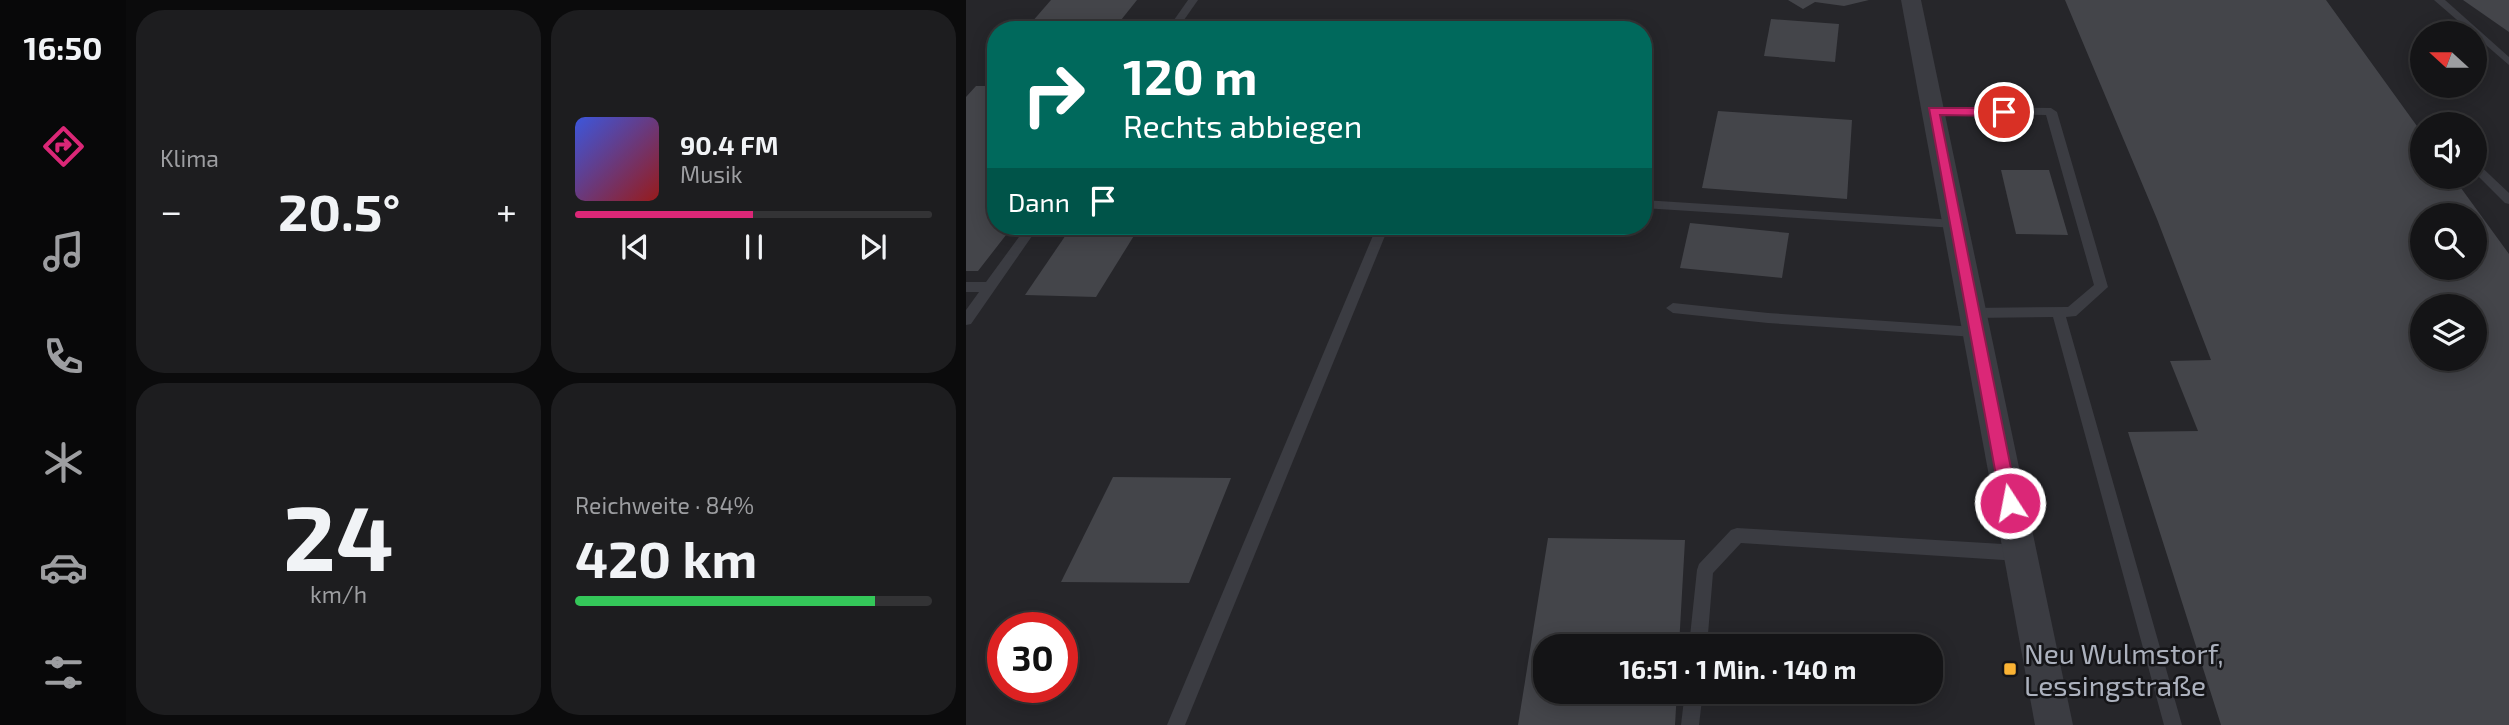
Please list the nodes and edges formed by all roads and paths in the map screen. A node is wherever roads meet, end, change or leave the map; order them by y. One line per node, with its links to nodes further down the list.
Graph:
1 (1193, 0): 4 (lane)
2 (1911, 0): 6 (street)
3 (2439, 0): 5 (lane)
4 (1178, 21)
5 (2509, 62)
6 (1933, 111): 10 (street); 16 (lane)
7 (2487, 177): 8 (lane)
8 (2509, 200)
9 (1652, 205): 10 (lane)
10 (1955, 225): 18 (street)
11 (1027, 235): 14 (lane)
12 (1379, 235): 22 (lane)
13 (966, 287): 14 (lane)
14 (990, 287): 17 (lane)
15 (1673, 308): 18 (lane)
16 (2058, 312): 18 (lane); 25 (lane)
17 (966, 320)
18 (1973, 323): 19 (street)
19 (2019, 552): 20 (lane); 24 (street)
20 (1699, 634)
21 (1692, 704): 23 (lane)
22 (1176, 725)
23 (1690, 725)
24 (2054, 725)
25 (2174, 725)

